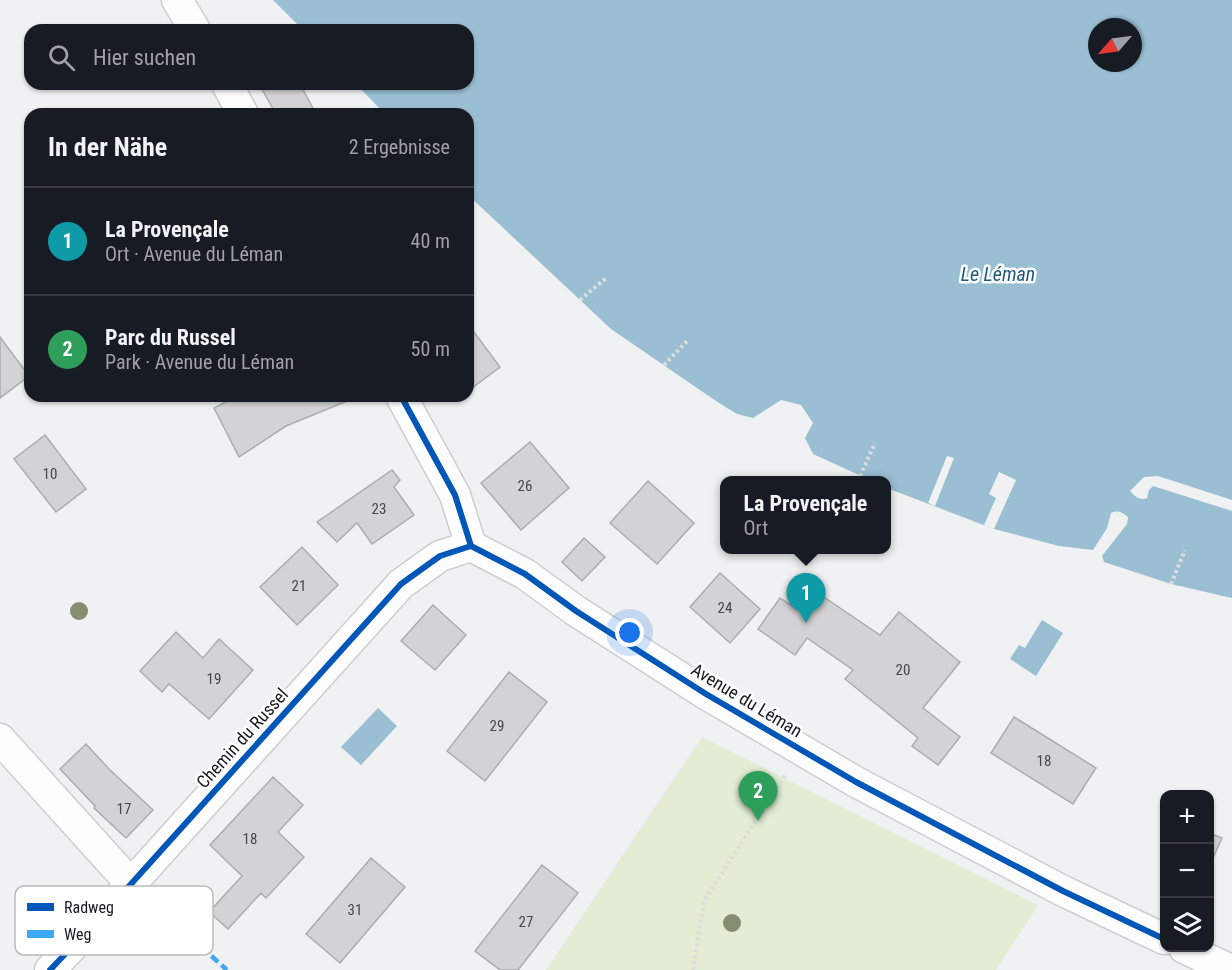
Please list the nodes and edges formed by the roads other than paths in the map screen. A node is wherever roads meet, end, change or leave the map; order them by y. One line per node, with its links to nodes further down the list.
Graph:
1 (177, 0): 2 (street)
2 (191, 24)
3 (229, 90): 4 (street)
4 (240, 108)
5 (403, 402): 6 (street)
6 (471, 546): 8 (street, Chemin du Russel); 9 (street, Avenue du Léman)
7 (0, 739): 8 (street)
8 (131, 884)
9 (1160, 937)
10 (1193, 952): 13 (street)
11 (64, 955): 12 (street, Chemin du Russel)
12 (50, 970)
13 (1232, 970)

